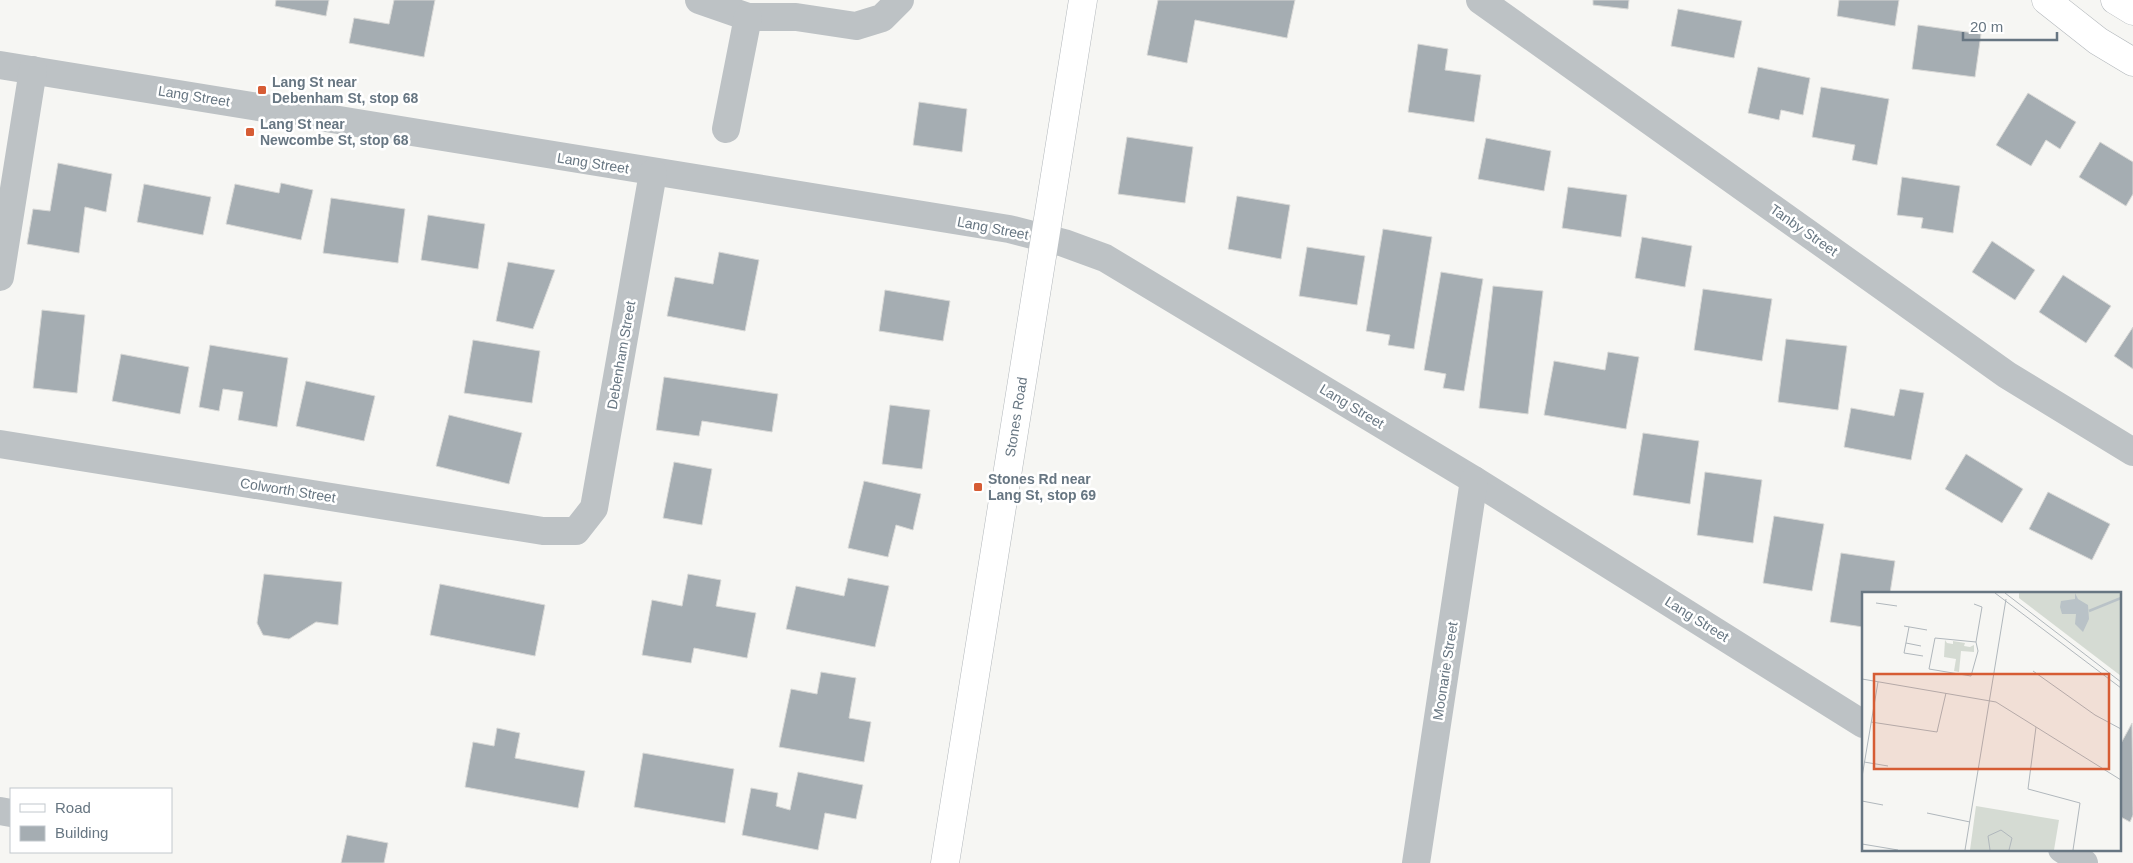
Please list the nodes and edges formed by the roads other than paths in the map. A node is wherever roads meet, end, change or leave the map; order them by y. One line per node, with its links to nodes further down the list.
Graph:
1 (699, 0): 8 (street)
2 (900, 0): 8 (street)
3 (1083, 0): 14 (street, Stones Road)
4 (1480, 0): 17 (street, Tanby Street)
5 (2046, 0): 9 (street)
6 (2115, 0): 7 (street)
7 (2133, 11)
8 (748, 16): 12 (street)
9 (2133, 62)
10 (0, 65): 11 (street, Lang Street)
11 (33, 70): 13 (street, Lang Street); 15 (street)
12 (726, 130)
13 (653, 173): 14 (street, Lang Street); 19 (street, Debenham Street)
14 (1044, 238): 18 (street, Lang Street); 22 (street, Stones Road)
15 (0, 277)
16 (0, 444): 19 (street, Colworth Street)
17 (2133, 452)
18 (1474, 480): 20 (street, Lang Street); 23 (street, Moonarie Street)
19 (576, 531)
20 (1862, 723)
21 (2064, 850): 24 (street)
22 (945, 863)
23 (1416, 863)
24 (2084, 863)

